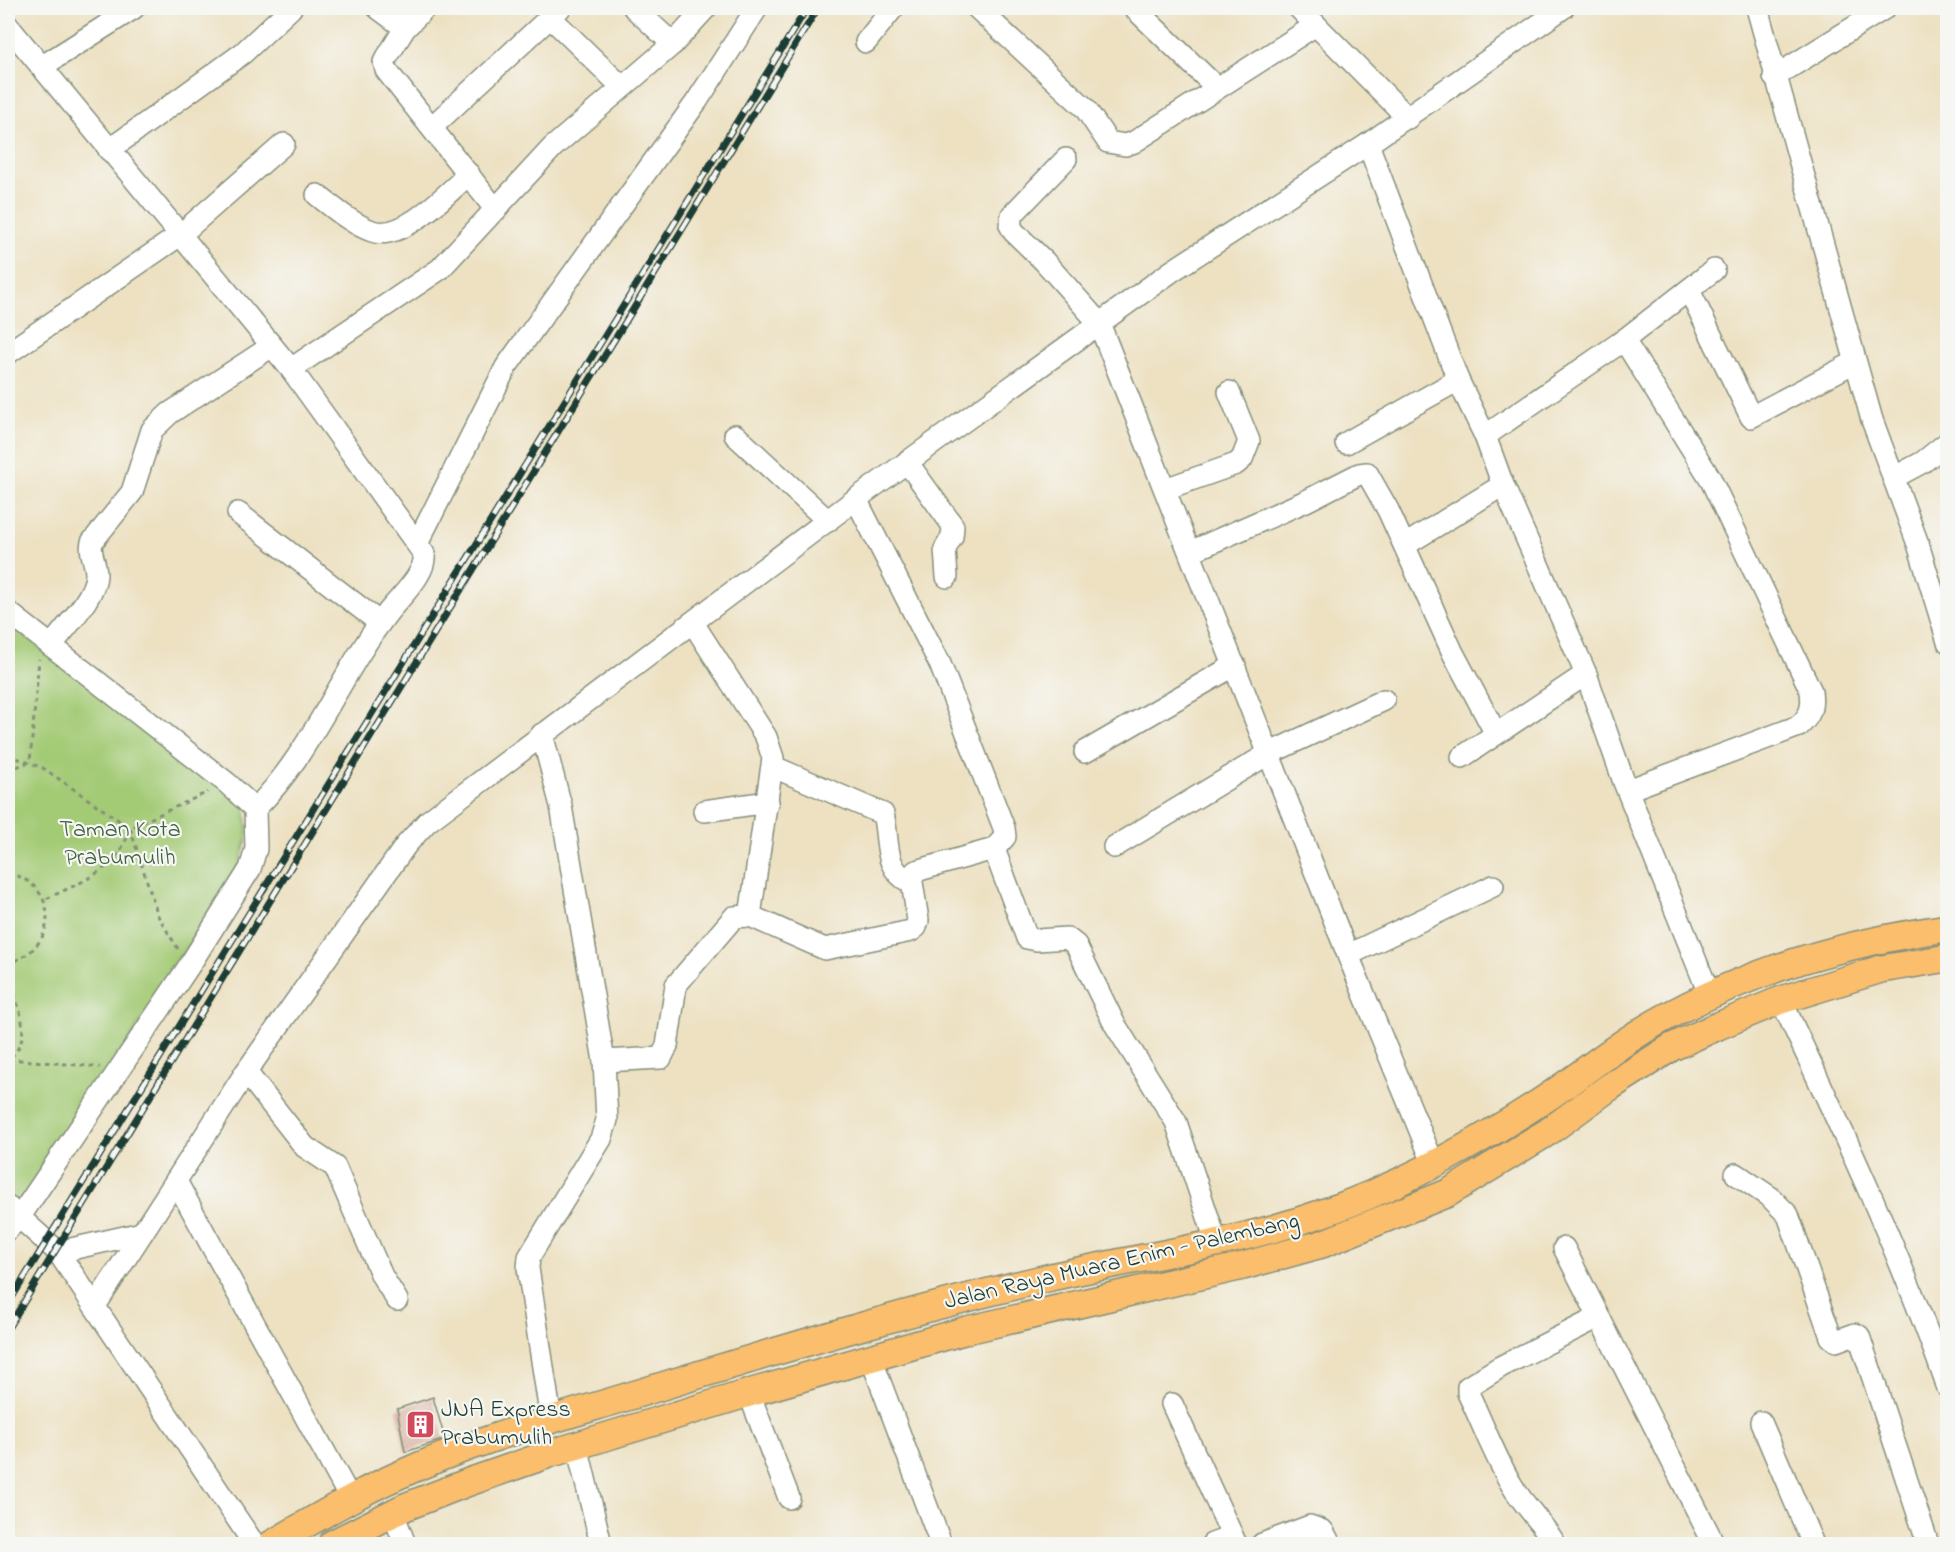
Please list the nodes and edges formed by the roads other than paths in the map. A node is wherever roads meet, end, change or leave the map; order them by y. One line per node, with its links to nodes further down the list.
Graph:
1 (134, 8): 21 (street)
2 (291, 8): 29 (street)
3 (378, 8): 18 (street)
4 (425, 8): 18 (street)
5 (634, 8): 20 (street)
6 (706, 8): 20 (street)
7 (757, 8): 56 (street)
8 (893, 8): 19 (street)
9 (977, 8): 24 (street)
10 (1134, 8): 24 (street)
11 (1299, 8): 16 (street)
12 (1563, 8): 25 (street)
13 (1757, 8): 22 (street)
14 (1885, 8): 22 (street)
15 (555, 12): 23 (street); 26 (street)
16 (1316, 25): 24 (street); 25 (street)
17 (8, 26): 21 (street)
18 (405, 28): 26 (street)
19 (866, 42)
20 (673, 44): 23 (street)
21 (41, 67): 29 (street)
22 (1774, 77): 41 (street)
23 (621, 86): 33 (street)
24 (1216, 87)
25 (1408, 118): 28 (street)
26 (433, 126): 31 (street)
27 (284, 144): 34 (street)
28 (1368, 144): 37 (street); 43 (street)
29 (110, 150): 34 (street)
30 (1066, 159): 37 (street)
31 (468, 174): 32 (street); 33 (street)
32 (317, 195)
33 (496, 210): 42 (street)
34 (180, 235): 39 (street); 40 (street)
35 (1714, 270): 36 (street)
36 (1689, 290): 38 (street); 41 (street)
37 (1099, 323): 49 (street); 52 (street)
38 (1624, 340): 46 (street); 74 (street)
39 (272, 346): 42 (street); 63 (street)
40 (8, 352)
41 (1855, 362): 50 (street)
42 (291, 369): 56 (street)
43 (1458, 380): 46 (street); 48 (street)
44 (1229, 392): 52 (street)
45 (735, 435): 55 (street)
46 (1485, 436): 51 (street)
47 (1947, 442): 50 (street)
48 (1346, 443)
49 (907, 462): 53 (street); 59 (street)
50 (1893, 478): 64 (street)
51 (1503, 485): 57 (street); 66 (street)
52 (1165, 489): 58 (street)
53 (856, 499): 55 (street); 79 (street)
54 (238, 513): 61 (street)
55 (828, 520): 62 (street)
56 (417, 542): 61 (street)
57 (1405, 545): 58 (street); 69 (street)
58 (1190, 552): 65 (street)
59 (947, 577)
60 (8, 612): 63 (street)
61 (380, 623): 76 (street)
62 (693, 623): 68 (street); 73 (street)
63 (46, 642): 76 (street)
64 (1947, 642)
65 (1235, 665): 70 (street); 71 (street)
66 (1586, 674): 69 (street); 74 (street)
67 (1384, 700): 71 (street)
68 (542, 734): 88 (street); 89 (street)
69 (1496, 734): 72 (street)
70 (1085, 752)
71 (1268, 754): 78 (street); 84 (street)
72 (1462, 757)
73 (774, 767): 75 (street); 80 (street)
74 (1628, 790): 86 (street)
75 (768, 802): 77 (street); 82 (street)
76 (255, 809): 93 (street)
77 (704, 811)
78 (1113, 847)
79 (994, 849): 80 (street); 95 (street)
80 (910, 882): 82 (street)
81 (1493, 886): 84 (street)
82 (750, 916): 88 (street)
83 (1947, 928): 86 (main road, Jalan Raya Muara Enim - Palembang)
84 (1348, 955): 90 (street)
85 (1947, 958): 87 (main road, Jalan Raya Muara Enim - Palembang)
86 (1710, 996): 90 (main road, Jalan Raya Muara Enim - Palembang)
87 (1781, 1000): 101 (main road, Jalan Raya Muara Enim - Palembang); 102 (street)
88 (604, 1061): 109 (street)
89 (246, 1072): 92 (street); 98 (street)
90 (1434, 1165): 95 (main road, Jalan Raya Muara Enim - Palembang)
91 (1736, 1174): 129 (street)
92 (176, 1181): 94 (street); 113 (street)
93 (11, 1218): 97 (street)
94 (142, 1233): 97 (street); 99 (street)
95 (1216, 1241): 103 (main road, Jalan Raya Muara Enim - Palembang)
96 (1564, 1248): 100 (street)
97 (58, 1252): 99 (street)
98 (397, 1300)
99 (95, 1306): 117 (street)
100 (1599, 1317): 126 (street); 127 (street)
101 (872, 1358): 105 (main road, Jalan Raya Muara Enim - Palembang); 122 (street)
102 (1943, 1361): 104 (street)
103 (671, 1383): 106 (main road, Jalan Raya Muara Enim - Palembang); 108 (main road)
104 (1947, 1388)
105 (748, 1393): 108 (main road, Jalan Raya Muara Enim - Palembang); 114 (street)
106 (630, 1396): 109 (main road, Jalan Raya Muara Enim - Palembang); 111 (main road)
107 (1172, 1404): 116 (street)
108 (682, 1414): 111 (main road, Jalan Raya Muara Enim - Palembang)
109 (551, 1420): 113 (main road, Jalan Raya Muara Enim - Palembang)
110 (1761, 1422): 128 (street)
111 (642, 1427): 112 (main road, Jalan Raya Muara Enim - Palembang)
112 (577, 1446): 115 (main road, Jalan Raya Muara Enim - Palembang); 121 (street)
113 (350, 1498): 118 (main road, Jalan Raya Muara Enim - Palembang)
114 (789, 1498)
115 (393, 1513): 119 (main road, Jalan Raya Muara Enim - Palembang); 120 (street)
116 (1234, 1541): 123 (street)
117 (254, 1545)
118 (272, 1545)
119 (332, 1545)
120 (405, 1545)
121 (601, 1545)
122 (941, 1545)
123 (1212, 1545)
124 (1262, 1545): 125 (street)
125 (1330, 1545)
126 (1555, 1545)
127 (1714, 1545)
128 (1813, 1545)
129 (1928, 1545)

